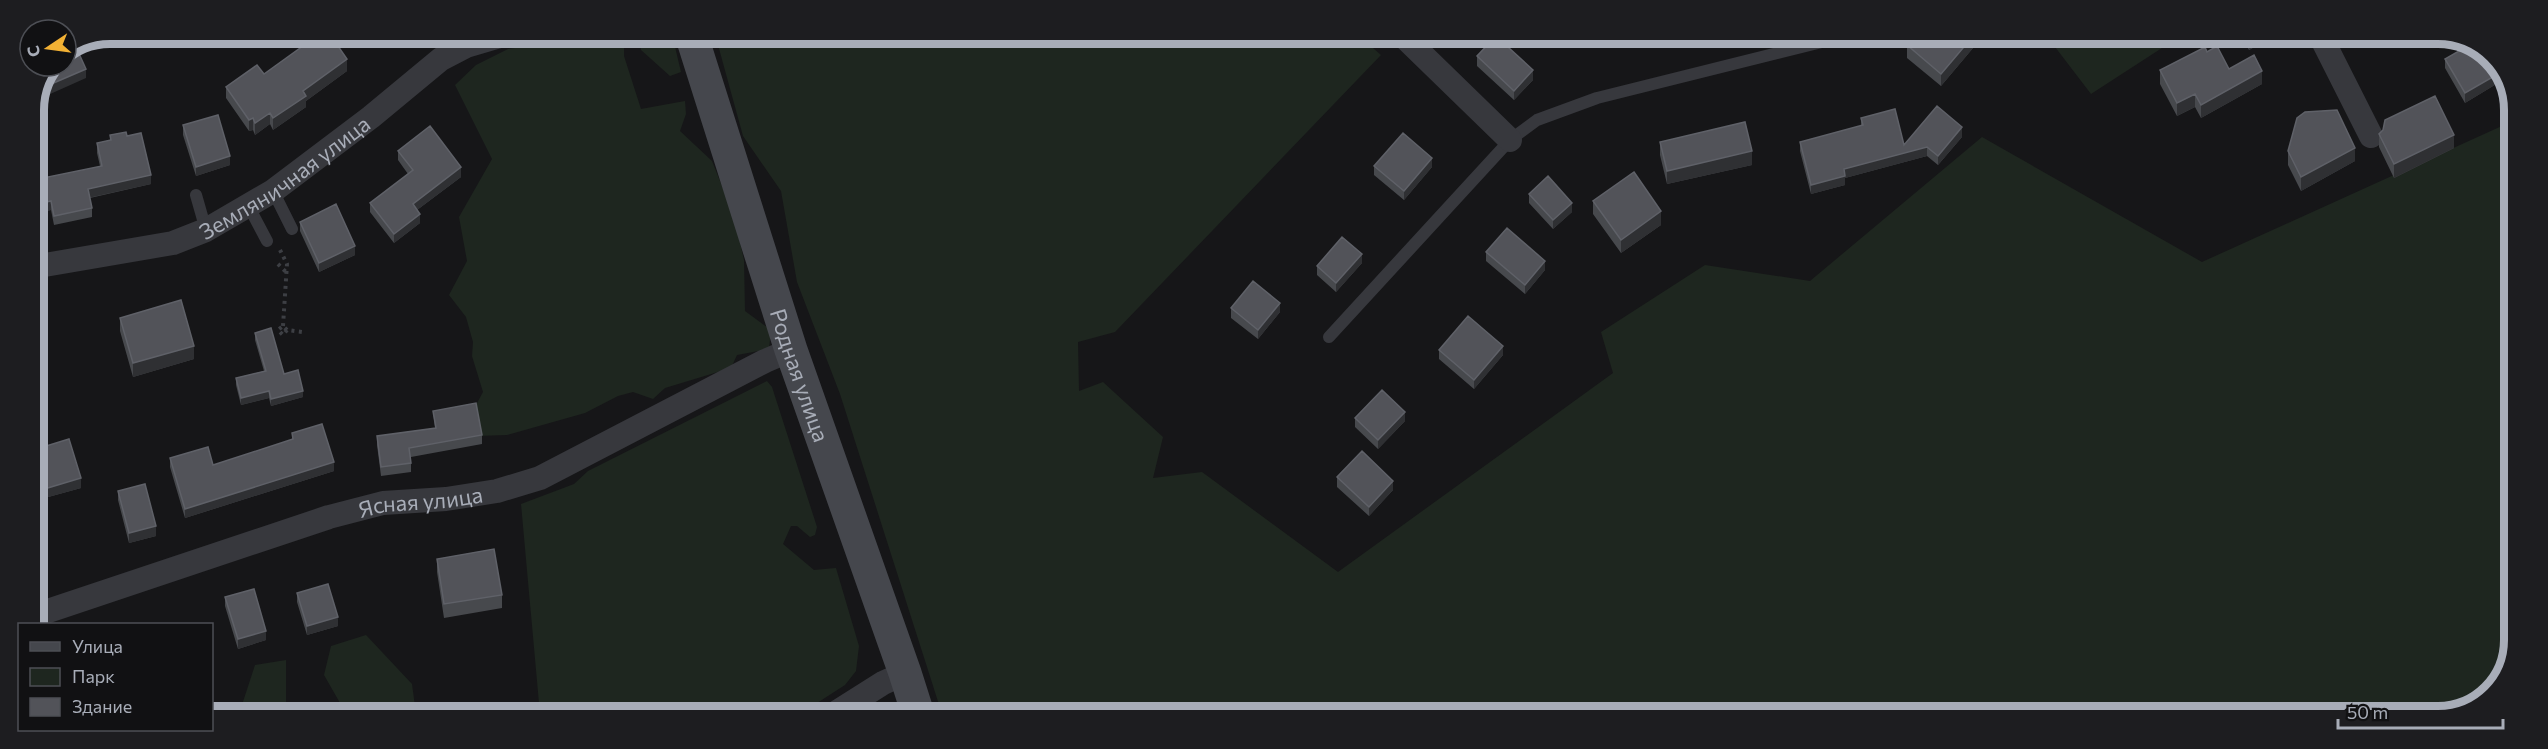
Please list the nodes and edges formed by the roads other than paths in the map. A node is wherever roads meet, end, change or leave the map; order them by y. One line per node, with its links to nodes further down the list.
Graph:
1 (476, 43): 8 (street, Земляничная улица)
2 (694, 43): 16 (street, Родная улица)
3 (1410, 43): 7 (street)
4 (1818, 43): 7 (lane)
5 (2324, 43): 6 (street)
6 (2371, 136)
7 (1510, 140): 15 (lane)
8 (273, 191): 10 (street, Земляничная улица); 11 (lane)
9 (196, 195): 12 (lane)
10 (249, 207): 12 (street, Земляничная улица); 13 (lane)
11 (292, 229)
12 (206, 230): 14 (street, Земляничная улица)
13 (267, 241)
14 (43, 265)
15 (1329, 337)
16 (791, 350): 17 (street, Ясная улица); 18 (street, Родная улица)
17 (44, 612)
18 (905, 673): 19 (street); 20 (street, Родная улица)
19 (847, 706)
20 (915, 706)

